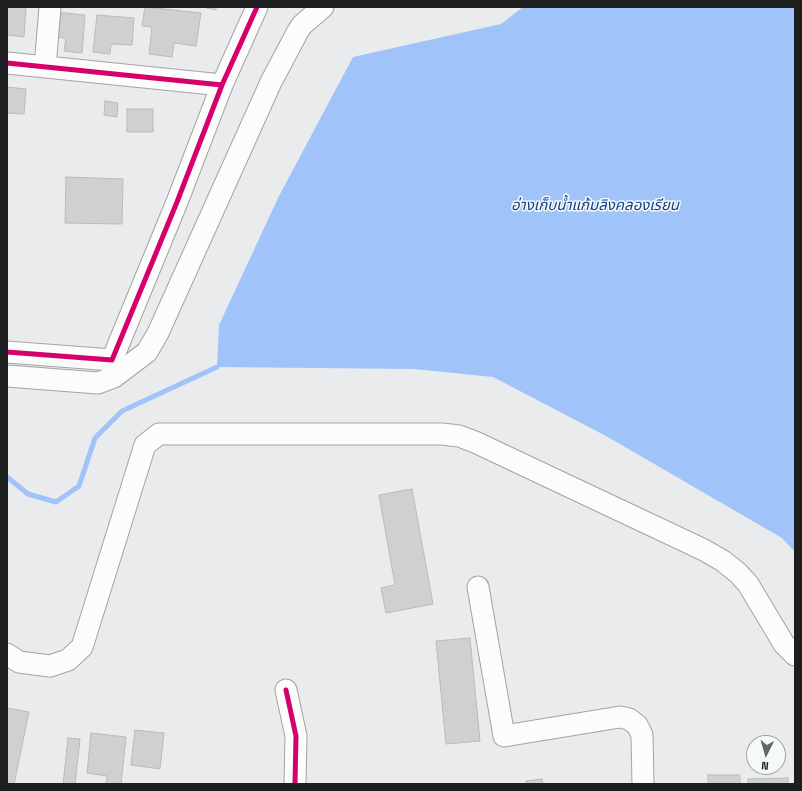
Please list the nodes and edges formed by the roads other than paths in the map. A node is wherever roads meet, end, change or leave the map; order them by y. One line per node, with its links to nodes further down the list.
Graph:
1 (50, 7): 5 (street)
2 (257, 7): 6 (street)
3 (323, 7): 8 (street)
4 (7, 63): 5 (street)
5 (45, 67): 6 (street)
6 (222, 85): 7 (street)
7 (7, 352)
8 (7, 376)
9 (478, 587): 14 (street)
10 (7, 654): 11 (street)
11 (795, 655)
12 (286, 690): 13 (street)
13 (295, 784)
14 (643, 784)

